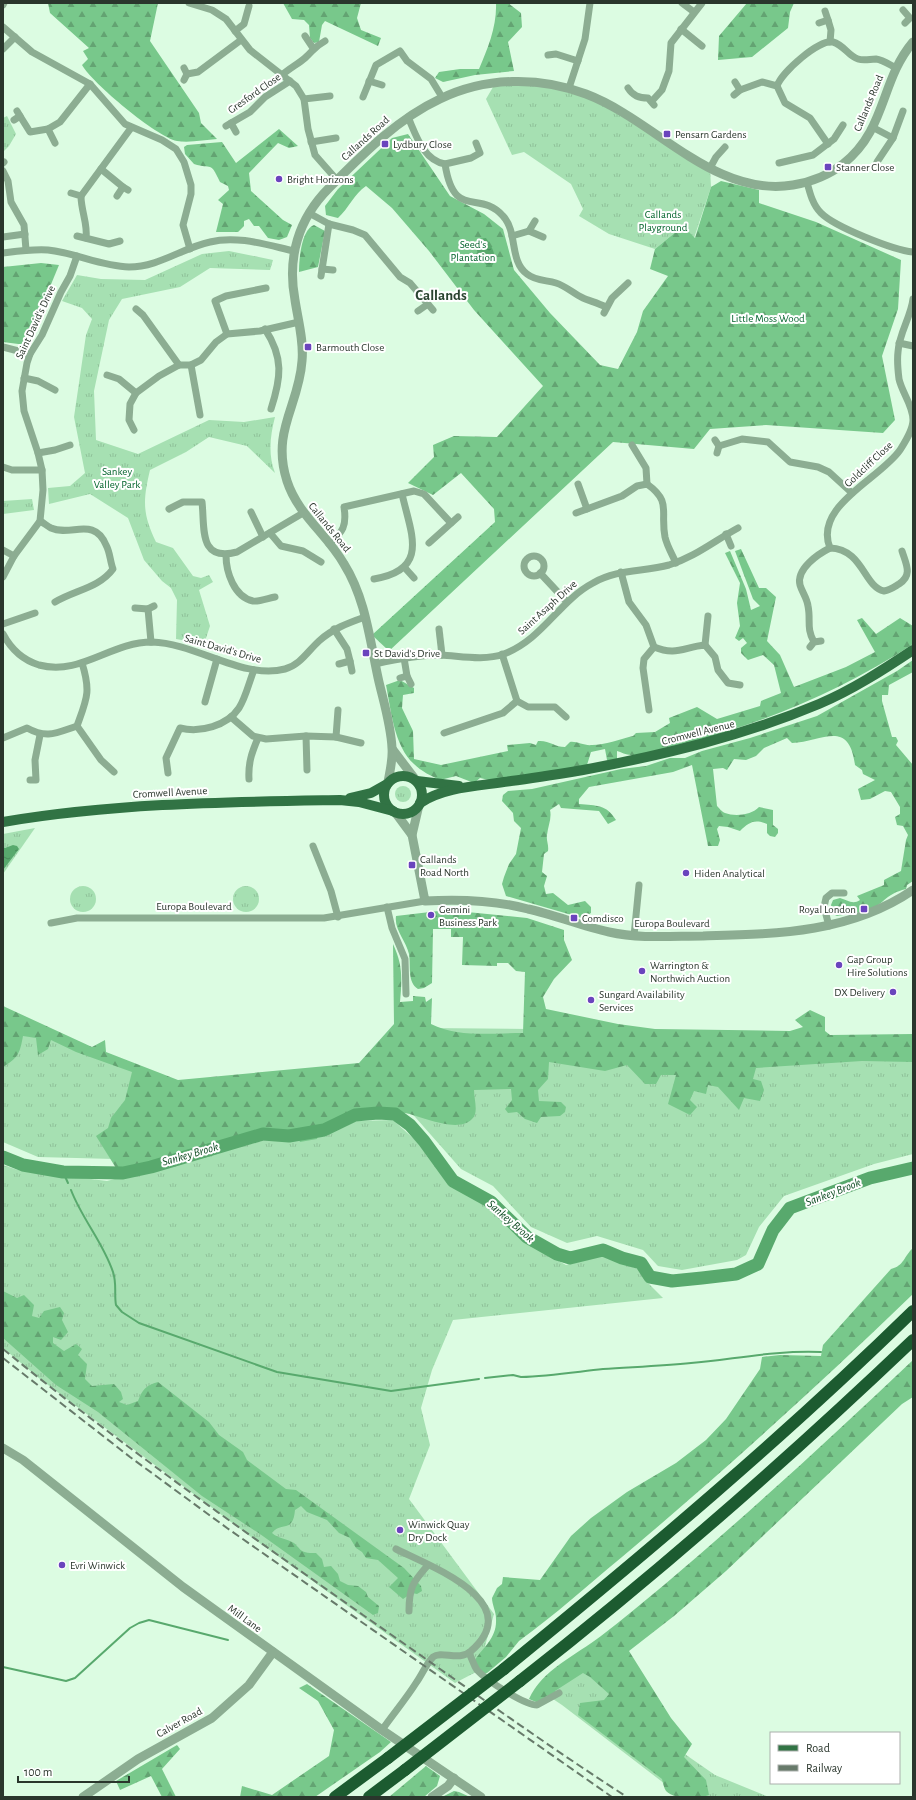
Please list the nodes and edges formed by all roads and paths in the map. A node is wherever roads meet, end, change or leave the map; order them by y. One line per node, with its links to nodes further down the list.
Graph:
1 (189, 3): 14 (street, Gresford Close)
2 (590, 3): 25 (street)
3 (682, 3): 8 (street)
4 (702, 3): 8 (street)
5 (249, 6): 14 (street)
6 (904, 10): 9 (street)
7 (824, 11): 10 (street)
8 (694, 12): 13 (street)
9 (909, 19)
10 (828, 20): 11 (street); 19 (street)
11 (819, 23)
12 (3, 27): 16 (street)
13 (681, 29): 21 (street); 36 (street)
14 (235, 31): 17 (street, Gresford Close)
15 (305, 36): 22 (street)
16 (15, 37): 23 (street); 32 (street)
17 (241, 40): 27 (street); 28 (street, Gresford Close)
18 (325, 41): 22 (street, Gresford Close)
19 (830, 42): 26 (street); 34 (street)
20 (913, 42): 26 (street, Callands Road)
21 (702, 46)
22 (313, 48): 28 (street, Gresford Close)
23 (3, 49)
24 (548, 55): 25 (street)
25 (578, 60): 35 (street)
26 (896, 68): 46 (street, Callands Road)
27 (185, 74)
28 (282, 75): 30 (street, Gresford Close)
29 (369, 80): 33 (street); 38 (street); 39 (street)
30 (290, 81): 40 (street, Gresford Close); 48 (street, Gresford Close)
31 (736, 82): 34 (street)
32 (90, 84): 45 (street); 47 (street)
33 (382, 85)
34 (778, 86): 54 (street)
35 (569, 88): 39 (street, Callands Road); 59 (street, Callands Road)
36 (628, 88)
37 (330, 96): 40 (street)
38 (363, 97)
39 (442, 98): 43 (street, Callands Road)
40 (304, 99): 51 (street, Gresford Close)
41 (903, 111): 50 (street)
42 (17, 116): 47 (street)
43 (408, 117): 58 (street); 62 (street, Callands Road)
44 (843, 125): 54 (street)
45 (131, 128): 60 (street); 78 (street)
46 (874, 128): 50 (street); 63 (street, Callands Road)
47 (48, 129): 52 (street)
48 (236, 132)
49 (336, 138): 51 (street)
50 (893, 138): 56 (street)
51 (311, 142): 62 (street, Gresford Close)
52 (55, 143)
53 (476, 143): 58 (street)
54 (828, 144): 57 (street)
55 (727, 146): 59 (street)
56 (876, 162)
57 (779, 163)
58 (445, 164): 73 (street)
59 (710, 168): 63 (street, Callands Road)
60 (101, 170): 65 (street); 66 (street)
61 (3, 172): 71 (street)
62 (337, 180): 67 (street, Callands Road)
63 (807, 182): 81 (street)
64 (71, 193): 65 (street)
65 (81, 196): 76 (street)
66 (117, 196)
67 (308, 213): 69 (street); 80 (street, Callands Road)
68 (535, 221): 70 (street)
69 (329, 224): 84 (street); 89 (street)
70 (529, 231): 73 (street); 75 (street)
71 (25, 234): 74 (street); 79 (street)
72 (77, 236): 76 (street)
73 (512, 236): 85 (street)
74 (3, 237)
75 (543, 237)
76 (86, 238): 77 (street)
77 (120, 241)
78 (190, 249): 80 (street); 83 (street)
79 (26, 250): 82 (street); 83 (street)
80 (294, 251): 90 (street, Callands Road)
81 (913, 252)
82 (3, 253)
83 (77, 256): 96 (street, Saint David's Drive)
84 (333, 270)
85 (628, 283)
86 (266, 288): 92 (street)
87 (913, 299): 93 (street, Goldcliff Close)
88 (136, 309): 97 (street)
89 (418, 311)
90 (299, 322): 91 (street); 120 (street, Callands Road)
91 (265, 329): 92 (street); 103 (street)
92 (227, 334): 98 (street)
93 (899, 343): 94 (street); 114 (street, Goldcliff Close)
94 (913, 346)
95 (3, 348): 96 (street)
96 (30, 354): 100 (street, Saint David's Drive)
97 (179, 365): 98 (street); 102 (street)
98 (191, 365): 104 (street)
99 (107, 375): 102 (street)
100 (24, 378): 101 (street); 109 (street, Saint David's Drive)
101 (55, 390)
102 (136, 393): 105 (street)
103 (271, 409)
104 (200, 415)
105 (134, 430)
106 (70, 445): 109 (street)
107 (632, 445): 113 (street)
108 (717, 446): 114 (street)
109 (38, 453): 111 (street, Saint David's Drive)
110 (3, 468): 111 (street)
111 (42, 470): 122 (street, Saint David's Drive)
112 (578, 484): 117 (street)
113 (647, 484): 117 (street); 137 (street)
114 (852, 493): 131 (street, Goldcliff Close)
115 (402, 494): 123 (street); 129 (street); 138 (street)
116 (169, 508): 134 (street)
117 (587, 509): 119 (street)
118 (251, 512): 127 (street)
119 (576, 513)
120 (303, 514): 125 (street); 129 (street, Callands Road)
121 (458, 517): 123 (street)
122 (40, 521): 135 (street); 139 (street)
123 (451, 523): 128 (street)
124 (738, 528): 126 (street, Saint Asaph Drive)
125 (270, 533): 127 (street); 136 (street)
126 (726, 534): 130 (street); 137 (street, Saint Asaph Drive)
127 (263, 537): 134 (street)
128 (429, 543)
129 (330, 544): 155 (street, Callands Road)
130 (731, 546)
131 (830, 548): 147 (street); 161 (street)
132 (3, 550): 135 (street)
133 (902, 550): 144 (street)
134 (226, 555): 148 (street)
135 (14, 556): 143 (street)
136 (321, 562)
137 (676, 563): 140 (street, Saint Asaph Drive)
138 (405, 568): 145 (street); 146 (street)
139 (113, 569): 142 (street); 150 (street)
140 (621, 572): 151 (street, Saint Asaph Drive); 163 (street)
141 (540, 573): 151 (street)
142 (119, 575)
143 (3, 577)
144 (910, 577): 147 (street)
145 (414, 578)
146 (374, 579)
147 (884, 591): 149 (street)
148 (275, 596)
149 (884, 600)
150 (56, 602)
151 (567, 602): 165 (street, Saint Asaph Drive)
152 (135, 608): 160 (street)
153 (35, 613): 156 (street)
154 (708, 616): 162 (street)
155 (365, 617): 157 (street, Saint David's Drive); 172 (street, Callands Road)
156 (3, 624)
157 (334, 629): 169 (street); 173 (street, Saint David's Drive)
158 (439, 629): 166 (street)
159 (4, 639): 170 (street, Saint David's Drive)
160 (151, 642): 168 (street, Saint David's Drive); 170 (street, Saint David's Drive)
161 (815, 643)
162 (705, 645): 163 (street); 178 (street)
163 (654, 647): 182 (street)
164 (913, 650): 201 (main road, Cromwell Avenue)
165 (502, 654): 166 (street, Saint Asaph Drive); 179 (street)
166 (442, 655): 167 (street, Saint Asaph Drive)
167 (404, 658): 172 (street, Saint Asaph Drive); 175 (street)
168 (217, 659): 173 (street, Saint David's Drive); 180 (street)
169 (350, 661): 171 (street); 174 (street)
170 (82, 663): 185 (street)
171 (339, 664)
172 (375, 664): 193 (street, Callands Road)
173 (254, 670): 184 (street)
174 (352, 671)
175 (407, 676): 176 (street); 177 (street)
176 (400, 678)
177 (411, 684)
178 (740, 685)
179 (517, 701): 183 (street); 186 (street)
180 (205, 702)
181 (338, 710): 189 (street)
182 (649, 710)
183 (566, 716)
184 (231, 717): 191 (street); 196 (street)
185 (77, 726): 187 (street); 195 (street)
186 (444, 732)
187 (40, 735): 190 (street); 198 (street)
188 (306, 736): 189 (street); 191 (street); 194 (street)
189 (336, 737): 192 (street)
190 (3, 738)
191 (258, 738): 197 (street)
192 (361, 743)
193 (393, 750): 199 (street, Callands Road); 200 (street, Callands Road)
194 (307, 770)
195 (114, 772)
196 (168, 772)
197 (249, 779)
198 (30, 780)
199 (416, 780): 200 (main road); 201 (main road, Cromwell Avenue); 203 (main road)
200 (388, 783): 202 (main road, Cromwell Avenue); 204 (main road)
201 (471, 787): 203 (main road, Cromwell Avenue)
202 (340, 800): 204 (main road, Cromwell Avenue); 205 (main road, Cromwell Avenue)
203 (420, 804): 204 (main road); 206 (street)
204 (394, 811): 206 (street)
205 (3, 822)
206 (412, 835): 211 (street)
207 (313, 846): 213 (street)
208 (639, 885): 216 (street)
209 (913, 890): 215 (street, Europa Boulevard)
210 (844, 893): 215 (street)
211 (425, 901): 212 (street, Europa Boulevard); 216 (street, Europa Boulevard)
212 (387, 907): 213 (street, Europa Boulevard); 217 (street)
213 (338, 917): 214 (street, Europa Boulevard)
214 (51, 923)
215 (829, 926): 216 (street, Europa Boulevard)
216 (634, 936)
217 (406, 994)
218 (913, 1312): 230 (highway, bridge)
219 (913, 1340): 231 (highway, bridge)
220 (3, 1448): 224 (street, Mill Lane)
221 (396, 1549): 222 (street)
222 (428, 1565): 223 (street); 225 (street)
223 (409, 1611)
224 (273, 1652): 227 (street, Mill Lane); 229 (street, Calver Road)
225 (469, 1652): 226 (street); 227 (street)
226 (559, 1693)
227 (382, 1730): 228 (street, Mill Lane)
228 (454, 1778): 232 (street); 233 (street, Mill Lane)
229 (83, 1797)
230 (335, 1797)
231 (369, 1797)
232 (432, 1797)
233 (481, 1797)

